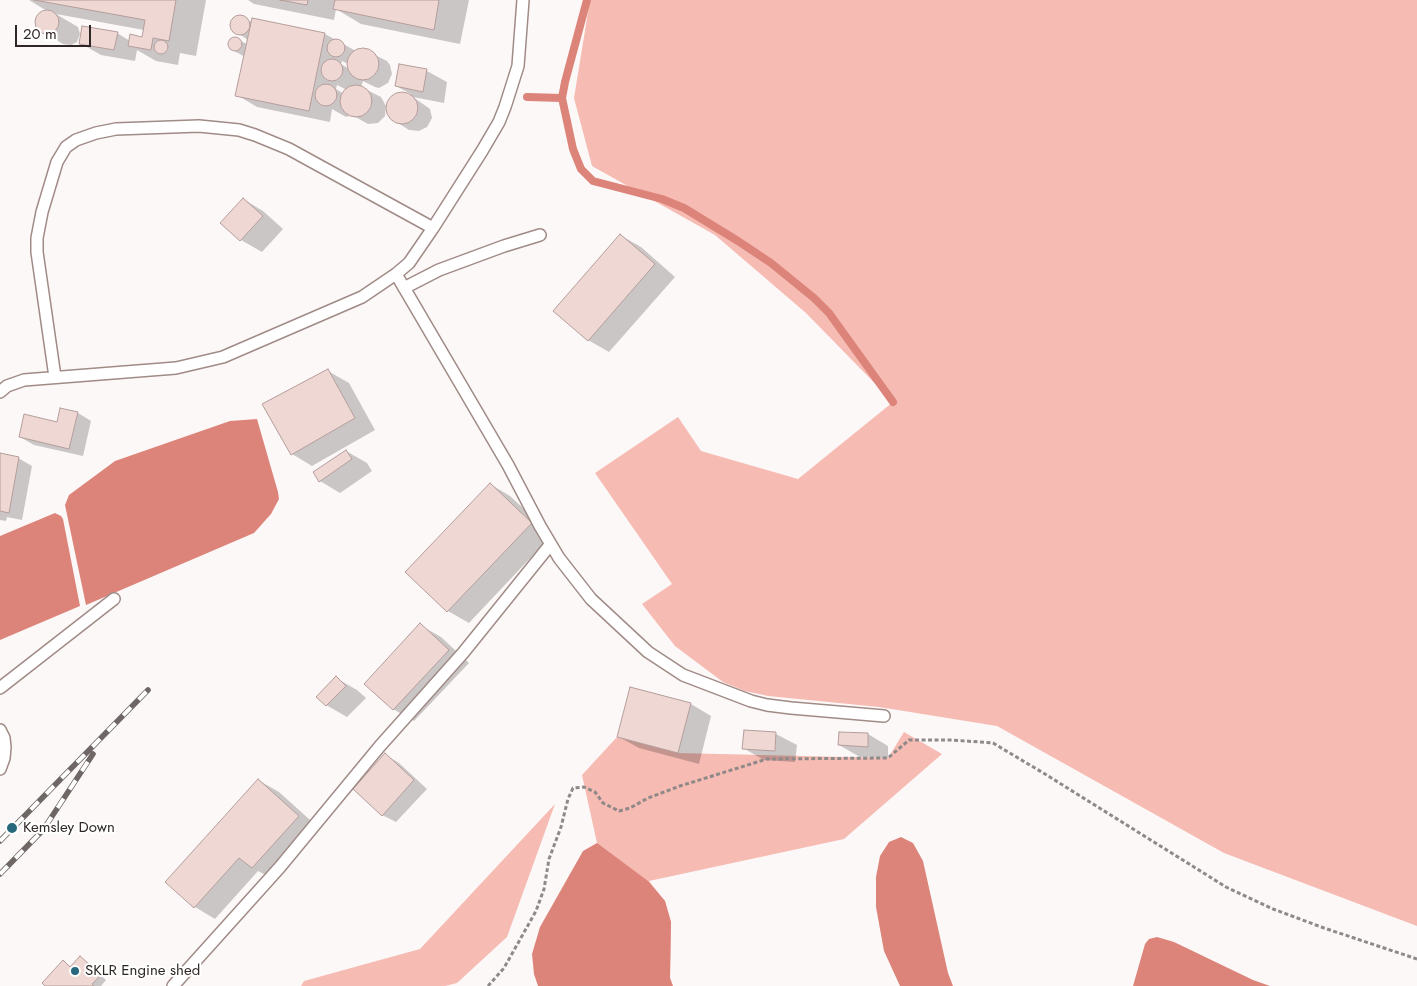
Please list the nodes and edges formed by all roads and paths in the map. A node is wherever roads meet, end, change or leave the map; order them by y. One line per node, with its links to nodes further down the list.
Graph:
1 (523, 0): 2 (lane)
2 (433, 228): 4 (lane); 6 (lane)
3 (540, 235): 5 (lane)
4 (396, 274): 5 (lane); 6 (lane)
5 (404, 288): 8 (lane)
6 (55, 377): 7 (lane)
7 (0, 392)
8 (550, 545): 11 (lane); 15 (lane)
9 (114, 599): 10 (lane)
10 (0, 688)
11 (884, 716)
12 (0, 730): 13 (lane)
13 (0, 769)
14 (1417, 959): 16 (path)
15 (173, 986)
16 (488, 986)

